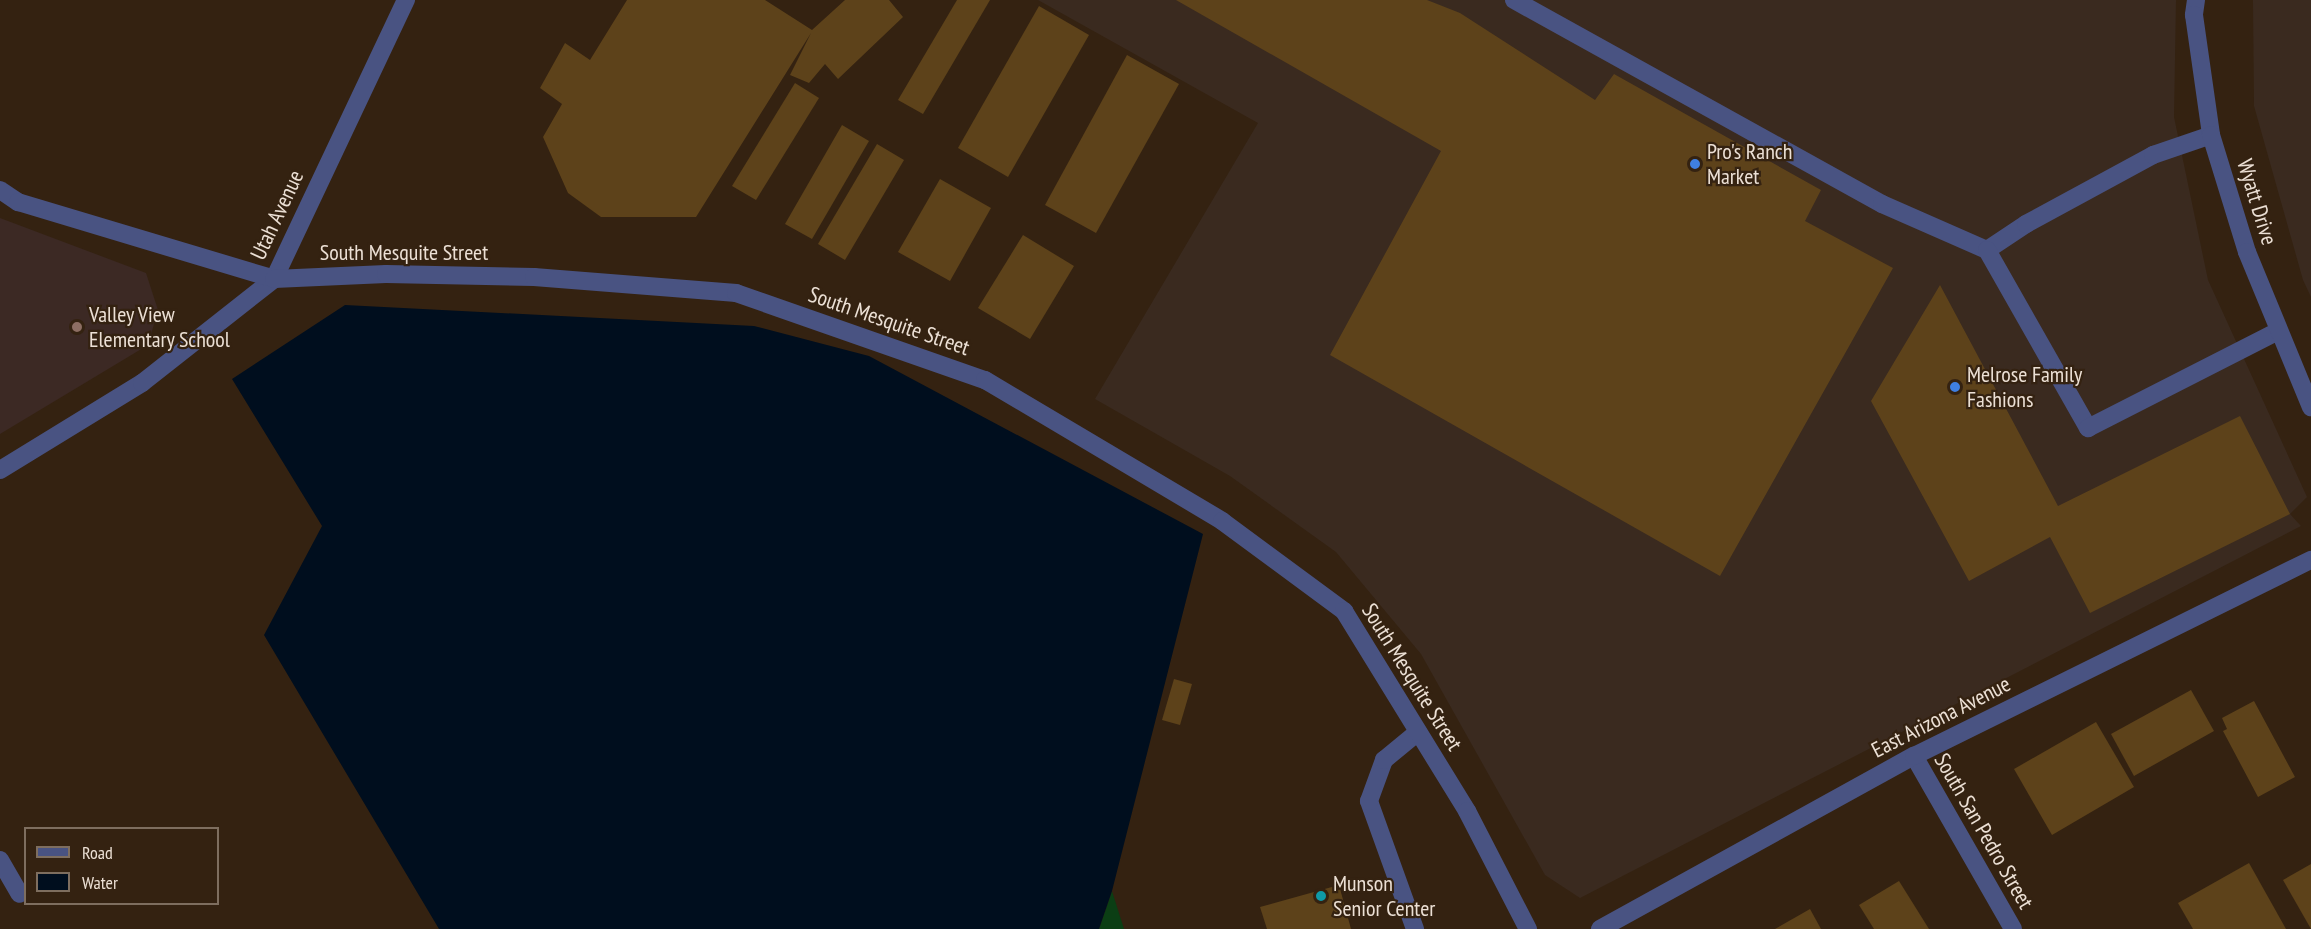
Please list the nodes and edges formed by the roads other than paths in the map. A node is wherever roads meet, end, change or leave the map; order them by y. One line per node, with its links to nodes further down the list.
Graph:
1 (406, 0): 7 (street, Utah Avenue)
2 (1514, 0): 6 (street)
3 (2196, 0): 4 (street, Wyatt Drive)
4 (2211, 135): 6 (street); 8 (street, Wyatt Drive)
5 (0, 190): 7 (street, South Mesquite Street)
6 (1987, 250): 8 (street)
7 (274, 279): 10 (street, Utah Avenue); 12 (street, South Mesquite Street)
8 (2278, 331): 9 (street, Wyatt Drive)
9 (2311, 407)
10 (0, 470)
11 (2311, 561): 13 (street, East Arizona Avenue)
12 (1418, 732): 16 (street); 17 (street, South Mesquite Street)
13 (1914, 756): 18 (street, East Arizona Avenue); 19 (street, South San Pedro Street)
14 (0, 860): 15 (street)
15 (20, 894)
16 (1415, 929)
17 (1528, 929)
18 (1600, 929)
19 (2013, 929)

